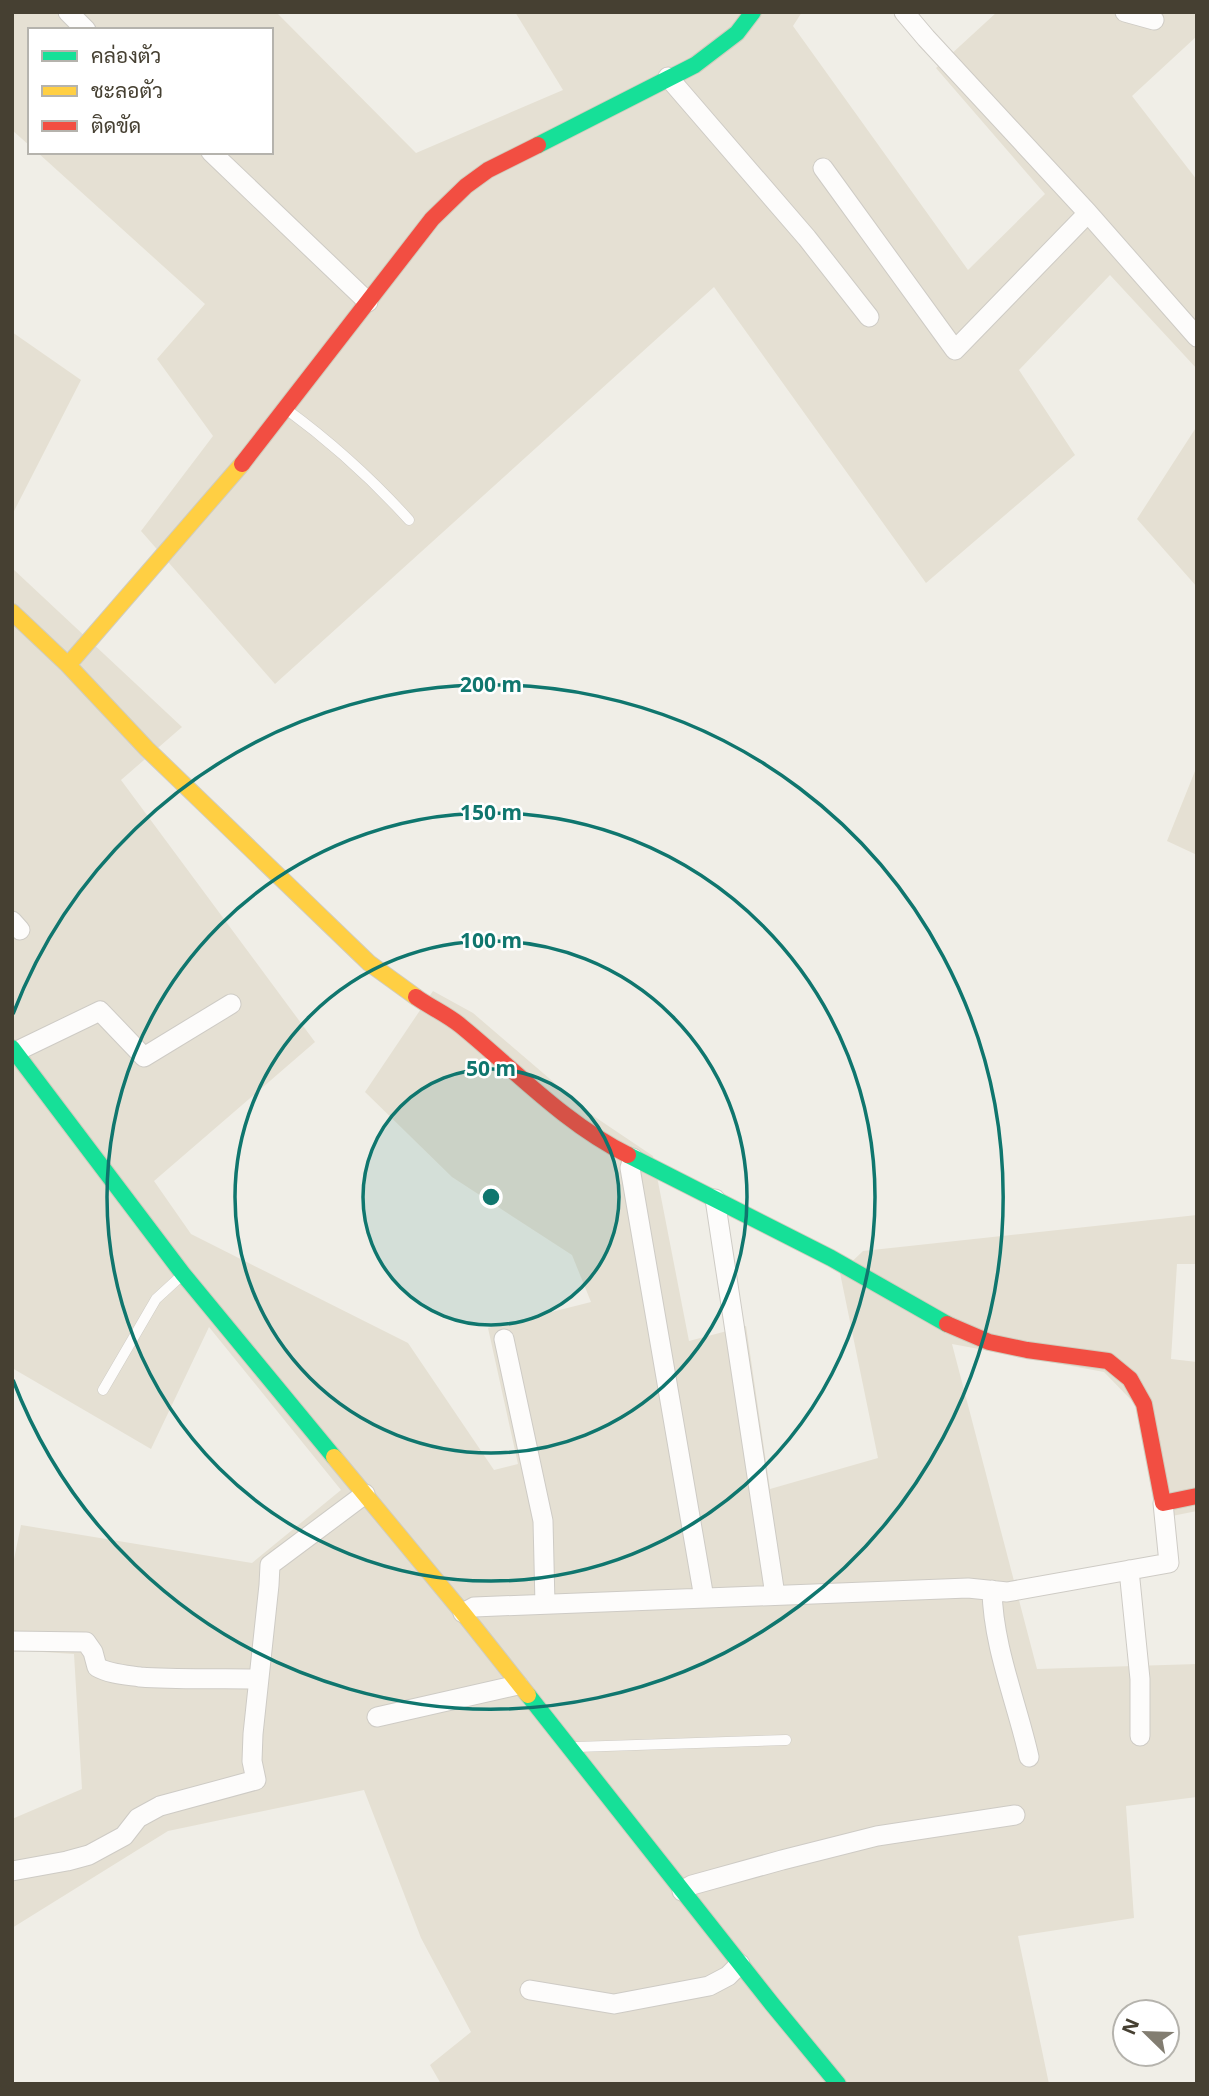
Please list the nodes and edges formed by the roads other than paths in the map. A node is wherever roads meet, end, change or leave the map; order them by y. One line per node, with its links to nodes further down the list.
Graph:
1 (68, 12): 6 (street)
2 (753, 12): 7 (street)
3 (904, 12): 10 (street)
4 (1125, 12): 5 (street)
5 (1154, 20)
6 (84, 28)
7 (668, 78): 11 (street); 12 (street)
8 (213, 154): 11 (street)
9 (823, 168): 10 (street)
10 (1088, 213): 13 (street)
11 (368, 302): 14 (street)
12 (869, 317)
13 (1197, 337)
14 (286, 408): 15 (lane); 17 (street)
15 (410, 520)
16 (13, 614): 17 (street)
17 (68, 665): 20 (street)
18 (230, 1004): 19 (street)
19 (14, 1050): 22 (street)
20 (633, 1158): 21 (street); 31 (street)
21 (715, 1199): 27 (street); 30 (street)
22 (183, 1274): 24 (lane); 25 (street)
23 (504, 1339): 32 (street)
24 (103, 1390)
25 (365, 1494): 33 (street); 35 (street)
26 (1197, 1496): 27 (street)
27 (1163, 1503): 28 (street)
28 (1129, 1570): 29 (street); 38 (street)
29 (992, 1590): 30 (street); 41 (street)
30 (775, 1595): 31 (street)
31 (704, 1598): 32 (street)
32 (545, 1604): 33 (street)
33 (463, 1614): 36 (street)
34 (12, 1641): 35 (street)
35 (258, 1679): 43 (street)
36 (518, 1685): 37 (street); 40 (street)
37 (377, 1717)
38 (1140, 1736)
39 (786, 1740): 40 (lane)
40 (568, 1748): 44 (street)
41 (1030, 1757)
42 (1015, 1815): 44 (street)
43 (12, 1871)
44 (682, 1891): 45 (street)
45 (740, 1964): 46 (street); 47 (street)
46 (530, 1990)
47 (838, 2084)

